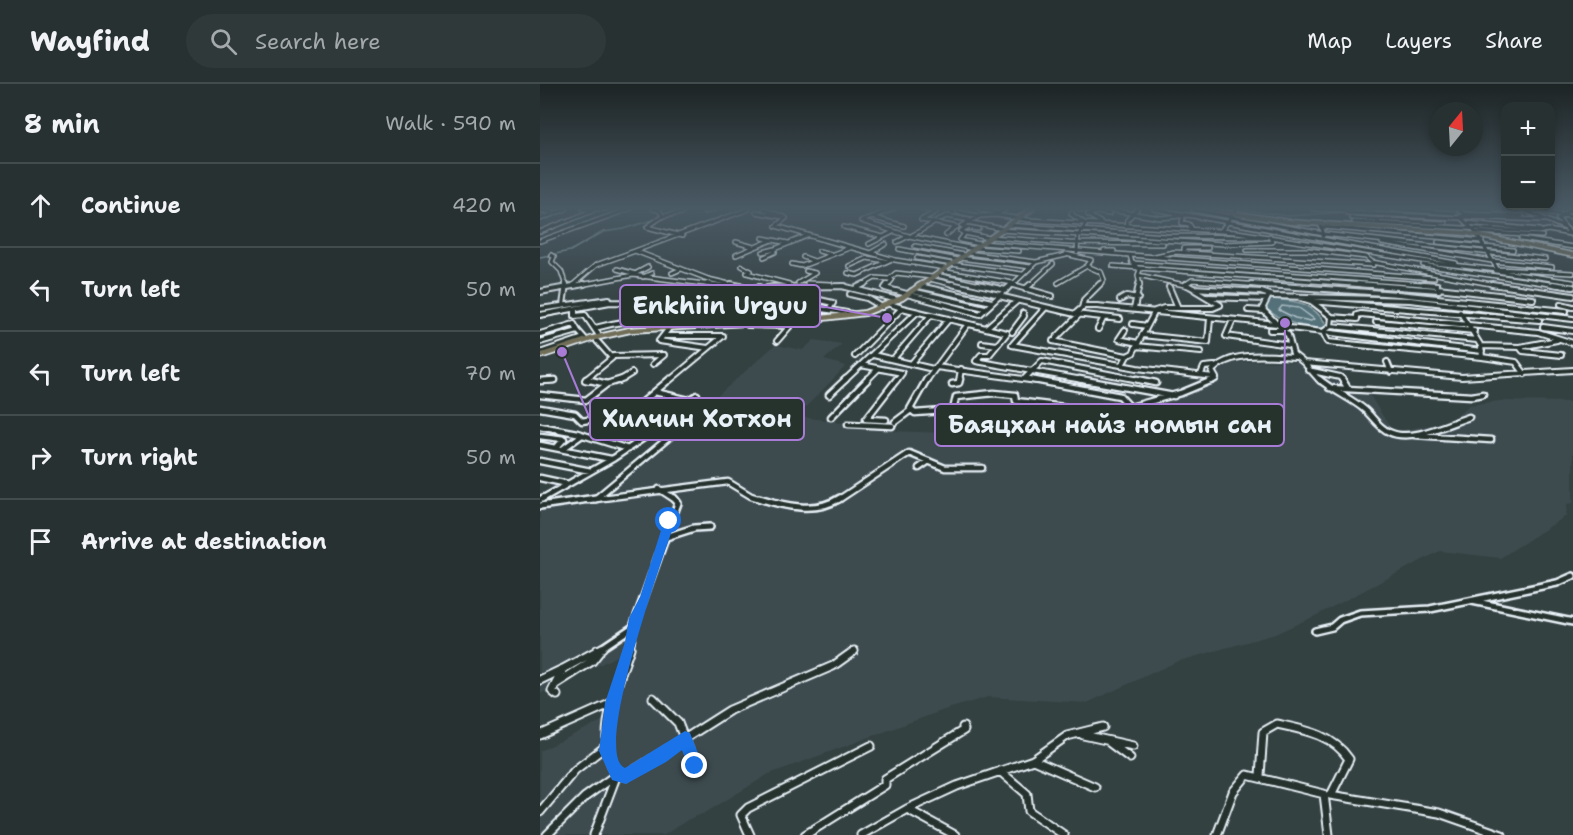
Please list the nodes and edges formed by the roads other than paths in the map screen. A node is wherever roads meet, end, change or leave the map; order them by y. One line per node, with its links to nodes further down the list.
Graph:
1 (652, 244): 35 (street)
2 (744, 244): 23 (street)
3 (762, 244): 23 (street)
4 (786, 244): 29 (street)
5 (835, 244): 25 (street)
6 (886, 244): 40 (street)
7 (953, 244): 26 (street)
8 (981, 244): 26 (main road); 31 (street)
9 (1046, 244): 31 (street)
10 (1077, 244): 42 (street)
11 (1326, 244): 22 (street)
12 (1354, 244): 19 (street)
13 (1396, 244): 66 (street)
14 (1405, 244): 52 (street)
15 (1454, 244): 28 (street)
16 (1483, 244): 28 (street)
17 (1526, 244): 53 (main road)
18 (1560, 244): 20 (street)
19 (1360, 245): 33 (street); 86 (street)
20 (1565, 245): 24 (street)
21 (915, 246): 54 (street)
22 (1340, 246): 33 (street); 51 (street)
23 (755, 247): 49 (street)
24 (1573, 247)
25 (849, 248): 40 (street); 44 (street)
26 (974, 248): 41 (street); 54 (main road)
27 (1208, 248): 43 (street)
28 (1486, 248): 34 (street); 52 (street)
29 (775, 249): 39 (street); 56 (street)
30 (899, 249): 54 (street)
31 (1042, 250): 45 (street)
32 (1247, 250): 38 (street)
33 (1359, 250): 86 (street)
34 (1513, 250)
35 (635, 251): 84 (street); 109 (street)
36 (819, 251): 44 (street)
37 (1114, 251): 46 (street)
38 (1277, 251): 51 (street); 58 (street)
39 (763, 252)
40 (872, 252): 61 (street)
41 (1018, 252)
42 (1077, 253): 45 (street); 46 (street)
43 (1184, 253): 55 (street); 58 (street)
44 (830, 254): 63 (street)
45 (1067, 254): 68 (street); 77 (street)
46 (1096, 254): 50 (street)
47 (1519, 254): 60 (street)
48 (551, 255): 109 (street)
49 (736, 255)
50 (1130, 255): 55 (street); 69 (street)
51 (1351, 255): 70 (street)
52 (1491, 255): 60 (street); 66 (street)
53 (1573, 255)
54 (962, 256): 68 (street); 72 (main road); 80 (street)
55 (1155, 256): 97 (street)
56 (764, 257)
57 (803, 257): 63 (street)
58 (1278, 257): 70 (street)
59 (917, 258): 72 (street)
60 (1523, 258): 62 (street)
61 (892, 259): 65 (street); 85 (street)
62 (1545, 259)
63 (814, 261): 71 (street)
64 (849, 261): 67 (street)
65 (885, 261): 67 (street); 90 (street)
66 (1495, 261): 82 (street); 86 (street)
67 (856, 262): 76 (street)
68 (1036, 262): 80 (street)
69 (1132, 262): 81 (street); 117 (street)
70 (1372, 262): 98 (street)
71 (792, 264)
72 (951, 264): 85 (main road); 92 (street)
73 (1053, 264): 119 (street)
74 (1423, 265): 99 (street)
75 (742, 266): 106 (street)
76 (849, 266)
77 (1087, 266): 104 (street); 160 (street)
78 (1113, 266): 81 (street)
79 (648, 267): 93 (street)
80 (1031, 267): 92 (street)
81 (1138, 267): 94 (street); 117 (street)
82 (1552, 267)
83 (617, 269): 93 (street)
84 (681, 269): 89 (street); 105 (street)
85 (943, 269): 96 (main road); 107 (street)
86 (1497, 270): 91 (street); 99 (street); 102 (street)
87 (806, 271): 103 (street)
88 (652, 273): 95 (street)
89 (672, 273)
90 (848, 273)
91 (1573, 273)
92 (1022, 274): 107 (street)
93 (634, 275): 95 (street); 109 (street)
94 (1138, 275): 108 (street); 136 (street)
95 (643, 277): 115 (street)
96 (932, 277): 100 (street); 111 (main road); 120 (street); 128 (street)
97 (1434, 278): 98 (street); 117 (street)
98 (1452, 278): 133 (street)
99 (1498, 278): 114 (street)
100 (889, 279): 118 (street); 127 (street)
101 (736, 280): 105 (street)
102 (1573, 282)
103 (798, 283): 106 (street); 110 (street)
104 (1059, 283)
105 (729, 284): 115 (street)
106 (789, 284): 115 (street)
107 (1013, 284): 119 (street); 120 (street)
108 (1186, 284): 112 (street); 116 (street)
109 (569, 286): 123 (street); 154 (street)
110 (845, 286): 118 (street); 145 (street)
111 (919, 286): 122 (main road); 146 (street)
112 (1284, 286): 131 (street); 137 (street)
113 (1169, 287): 161 (street)
114 (1573, 287)
115 (747, 288): 124 (street)
116 (1193, 288): 130 (street); 134 (street)
117 (1438, 288): 139 (street); 140 (street)
118 (854, 289): 141 (street)
119 (1024, 289): 129 (street)
120 (1006, 290): 128 (street)
121 (637, 291): 124 (street)
122 (912, 291): 127 (main road); 158 (street)
123 (540, 292)
124 (646, 292): 138 (street)
125 (791, 294): 150 (street); 164 (street); 165 (street)
126 (850, 294): 155 (street)
127 (907, 295): 141 (main road); 177 (street)
128 (1000, 296): 143 (street); 146 (street)
129 (1052, 296)
130 (1206, 296): 134 (street); 161 (street)
131 (1287, 296): 134 (street); 135 (street)
132 (1330, 296): 135 (street); 147 (street); 149 (street)
133 (1573, 296)
134 (1268, 297): 170 (street)
135 (1301, 297): 144 (street)
136 (1138, 298): 142 (street); 166 (street)
137 (1433, 298): 139 (street); 149 (street)
138 (620, 299): 145 (street); 154 (street)
139 (1447, 299): 148 (street)
140 (1533, 299)
141 (898, 300): 152 (main road)
142 (1120, 300)
143 (1017, 301): 159 (street); 204 (street)
144 (1311, 301): 147 (street); 183 (street)
145 (610, 302): 163 (street)
146 (992, 302): 158 (street)
147 (1330, 302): 174 (street)
148 (1474, 302): 168 (street); 171 (street)
149 (1436, 303): 168 (street)
150 (708, 304)
151 (746, 304): 164 (street)
152 (890, 304): 155 (main road); 157 (street)
153 (1561, 304): 156 (street)
154 (564, 307): 162 (street); 163 (street); 179 (street)
155 (882, 307): 176 (main road)
156 (1573, 307)
157 (902, 308): 173 (street); 238 (street)
158 (985, 308): 177 (street)
159 (1045, 308): 181 (street); 216 (street)
160 (1082, 308): 166 (street); 181 (street)
161 (1178, 308): 169 (street)
162 (540, 309)
163 (573, 309): 199 (street)
164 (789, 309): 165 (street)
165 (829, 309): 176 (street)
166 (1134, 309): 169 (street)
167 (1248, 309): 170 (street)
168 (1486, 309): 178 (street)
169 (1155, 311): 184 (street); 201 (street)
170 (1264, 311): 202 (street)
171 (1566, 311)
172 (635, 312): 182 (street)
173 (916, 312): 180 (street); 235 (street)
174 (1460, 312): 190 (street); 196 (street)
175 (1023, 313): 211 (street)
176 (854, 314): 191 (street); 193 (main road)
177 (980, 314): 194 (street)
178 (1537, 314): 188 (street); 190 (street)
179 (540, 315)
180 (931, 315): 185 (street); 242 (street)
181 (1077, 315): 186 (street); 239 (street)
182 (645, 316): 191 (street); 199 (street)
183 (1332, 316): 196 (street); 198 (street)
184 (1210, 318): 189 (street); 217 (street)
185 (949, 319): 194 (street); 246 (street)
186 (1103, 319): 187 (street); 205 (street)
187 (1120, 319)
188 (1573, 319)
189 (1233, 320): 202 (street); 229 (street)
190 (1539, 320): 203 (street)
191 (751, 322): 193 (main road); 197 (street); 200 (main road)
192 (1376, 322): 209 (street)
193 (771, 323): 223 (street)
194 (969, 324): 204 (street); 250 (street)
195 (1133, 324): 201 (street)
196 (1467, 324): 209 (street); 213 (street)
197 (736, 326)
198 (1331, 326): 212 (street); 220 (street)
199 (595, 327): 215 (street)
200 (670, 327): 218 (street); 219 (main road)
201 (1148, 327): 217 (street)
202 (1281, 327): 207 (street); 212 (street); 229 (street)
203 (1543, 327): 210 (street); 213 (street)
204 (986, 328): 211 (street)
205 (1098, 329)
206 (1125, 330): 227 (street)
207 (1270, 330)
208 (578, 331): 214 (street); 219 (street); 224 (street)
209 (1474, 331): 220 (street)
210 (1573, 331)
211 (1010, 332): 216 (street); 228 (street)
212 (1323, 332): 232 (street); 241 (street)
213 (1538, 332): 221 (street)
214 (540, 334)
215 (598, 334)
216 (1020, 334): 248 (street)
217 (1142, 335): 227 (street)
218 (665, 336): 231 (street); 231 (street)
219 (585, 339): 234 (main road)
220 (1477, 340): 232 (street)
221 (1557, 340): 226 (street); 230 (street)
222 (597, 341): 237 (street)
223 (777, 341)
224 (540, 342)
225 (982, 343): 228 (street)
226 (1573, 343)
227 (1137, 344): 233 (street); 239 (street)
228 (997, 345): 255 (street)
229 (1290, 345): 240 (street)
230 (1520, 347): 232 (street); 236 (street)
231 (708, 348): 269 (street)
232 (1482, 349): 241 (street)
233 (1201, 352)
234 (540, 354)
235 (873, 355): 242 (street); 247 (street)
236 (1561, 355)
237 (613, 356): 245 (street); 265 (street)
238 (855, 356)
239 (1127, 356): 248 (street)
240 (1296, 357): 244 (street); 249 (street)
241 (1482, 357): 259 (street)
242 (893, 359): 246 (street)
243 (1387, 362): 256 (street)
244 (1304, 363): 253 (street); 256 (street)
245 (653, 364)
246 (911, 364): 250 (street)
247 (861, 365): 251 (street); 273 (street)
248 (1122, 365): 258 (street)
249 (1214, 366): 258 (street); 261 (street)
250 (934, 368): 252 (street); 281 (street)
251 (878, 369): 283 (street); 286 (street)
252 (961, 369): 260 (street); 266 (street)
253 (1308, 370): 267 (street); 268 (street)
254 (1573, 370): 259 (street)
255 (1030, 371): 260 (street); 264 (street); 274 (street)
256 (1391, 372): 259 (street)
257 (632, 373): 265 (street)
258 (1201, 374): 261 (street)
259 (1525, 374)
260 (1024, 378): 279 (street)
261 (1216, 378): 274 (street)
262 (555, 380): 263 (street)
263 (540, 381)
264 (1156, 383)
265 (607, 384): 275 (street)
266 (952, 384)
267 (1329, 388): 268 (street); 292 (street)
268 (1347, 388): 270 (street)
269 (655, 392): 276 (street); 278 (street)
270 (1483, 394)
271 (540, 395): 275 (street)
272 (697, 395): 276 (street)
273 (829, 395)
274 (1174, 396): 279 (street)
275 (586, 400): 277 (street)
276 (689, 403): 280 (street); 298 (street)
277 (580, 405)
278 (638, 406)
279 (1130, 407): 285 (street)
280 (540, 408)
281 (912, 410): 282 (street); 287 (street)
282 (953, 411): 285 (street); 285 (street)
283 (831, 417)
284 (1469, 417): 292 (street)
285 (1086, 418)
286 (886, 420)
287 (848, 424)
288 (540, 426): 290 (street)
289 (678, 430): 308 (street)
290 (582, 435): 297 (street); 298 (street)
291 (1399, 435): 292 (street)
292 (1410, 435): 294 (street)
293 (540, 436): 296 (street)
294 (1491, 440)
295 (540, 445): 296 (street)
296 (557, 447): 297 (street)
297 (564, 448): 299 (street)
298 (627, 449): 299 (street)
299 (612, 459): 304 (street)
300 (540, 461): 304 (street)
301 (929, 461): 302 (street); 303 (street); 307 (street)
302 (919, 468)
303 (982, 468)
304 (591, 471): 306 (street)
305 (540, 478): 306 (street)
306 (568, 484): 309 (street)
307 (659, 489): 308 (street); 312 (street)
308 (595, 499): 310 (street)
309 (540, 500)
310 (540, 506)
311 (710, 527): 312 (street)
312 (666, 537): 316 (street)
313 (1573, 576): 314 (street)
314 (1469, 600): 315 (street); 317 (street)
315 (1573, 622)
316 (633, 627): 318 (street); 325 (street)
317 (1315, 631)
318 (597, 650): 320 (street); 322 (street)
319 (854, 651): 330 (street)
320 (563, 669): 321 (street); 322 (street)
321 (540, 680)
322 (555, 684): 323 (street)
323 (557, 695)
324 (653, 698): 330 (street)
325 (612, 703): 328 (street); 332 (street)
326 (963, 727): 348 (street)
327 (1103, 727): 329 (street)
328 (540, 735)
329 (1080, 735): 331 (street); 336 (street)
330 (685, 738): 337 (street); 339 (street)
331 (1105, 740): 334 (street); 335 (street)
332 (606, 746): 339 (street); 344 (street)
333 (872, 746): 347 (street)
334 (1132, 746)
335 (1130, 758)
336 (1033, 760): 338 (street); 341 (street)
337 (695, 766)
338 (1000, 771): 343 (street); 351 (street)
339 (617, 774): 345 (street); 346 (street)
340 (1260, 776): 342 (street); 342 (street); 352 (street)
341 (1095, 787)
342 (1327, 795): 353 (street); 354 (street)
343 (907, 809): 349 (street); 350 (street)
344 (540, 812)
345 (547, 835)
346 (594, 835)
347 (750, 835)
348 (805, 835)
349 (861, 835)
350 (955, 835)
351 (1064, 835)
352 (1216, 835)
353 (1329, 835)
354 (1502, 835)

